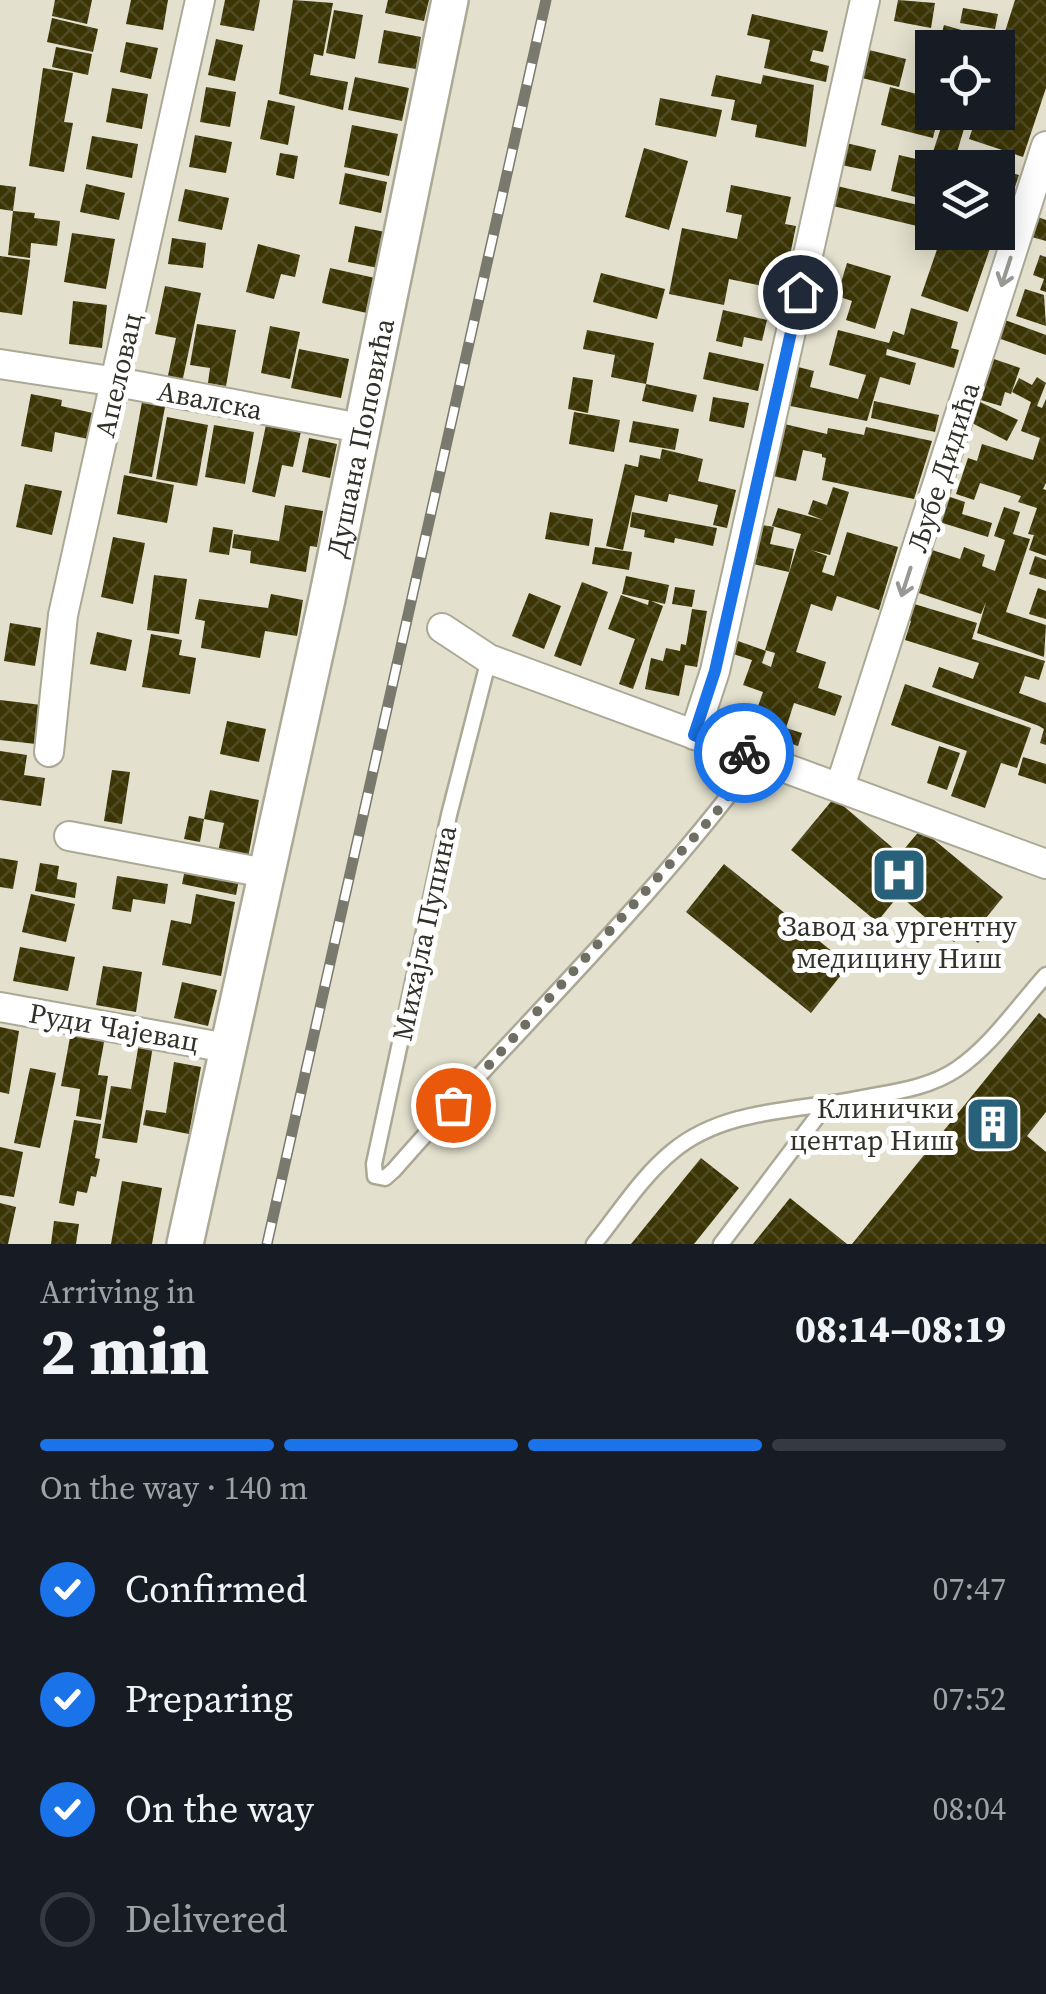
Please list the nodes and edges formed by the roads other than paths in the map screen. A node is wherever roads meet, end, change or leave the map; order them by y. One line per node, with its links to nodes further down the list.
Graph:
1 (200, 0): 6 (street, Апеловац)
2 (450, 0): 7 (street, Душана Поповића)
3 (865, 0): 10 (street)
4 (1046, 146): 13 (street, Љубе Дидића, one-way to 13)
5 (0, 364): 6 (street, Авалска)
6 (116, 382): 7 (street, Авалска); 11 (street, Апеловац)
7 (360, 428): 16 (street, Душана Поповића)
8 (442, 628): 9 (street)
9 (489, 660): 10 (street); 12 (lane, Михајла Пупина)
10 (694, 735): 12 (street)
11 (49, 752)
12 (758, 758): 13 (street)
13 (840, 787): 15 (street)
14 (69, 836): 16 (street)
15 (1046, 864)
16 (265, 873): 19 (street, Душана Поповића)
17 (1046, 975): 20 (lane)
18 (0, 1006): 19 (street, Руди Чајевац)
19 (227, 1048): 21 (street, Душана Поповића)
20 (826, 1105): 22 (lane); 23 (lane)
21 (185, 1244)
22 (594, 1244)
23 (721, 1244)

